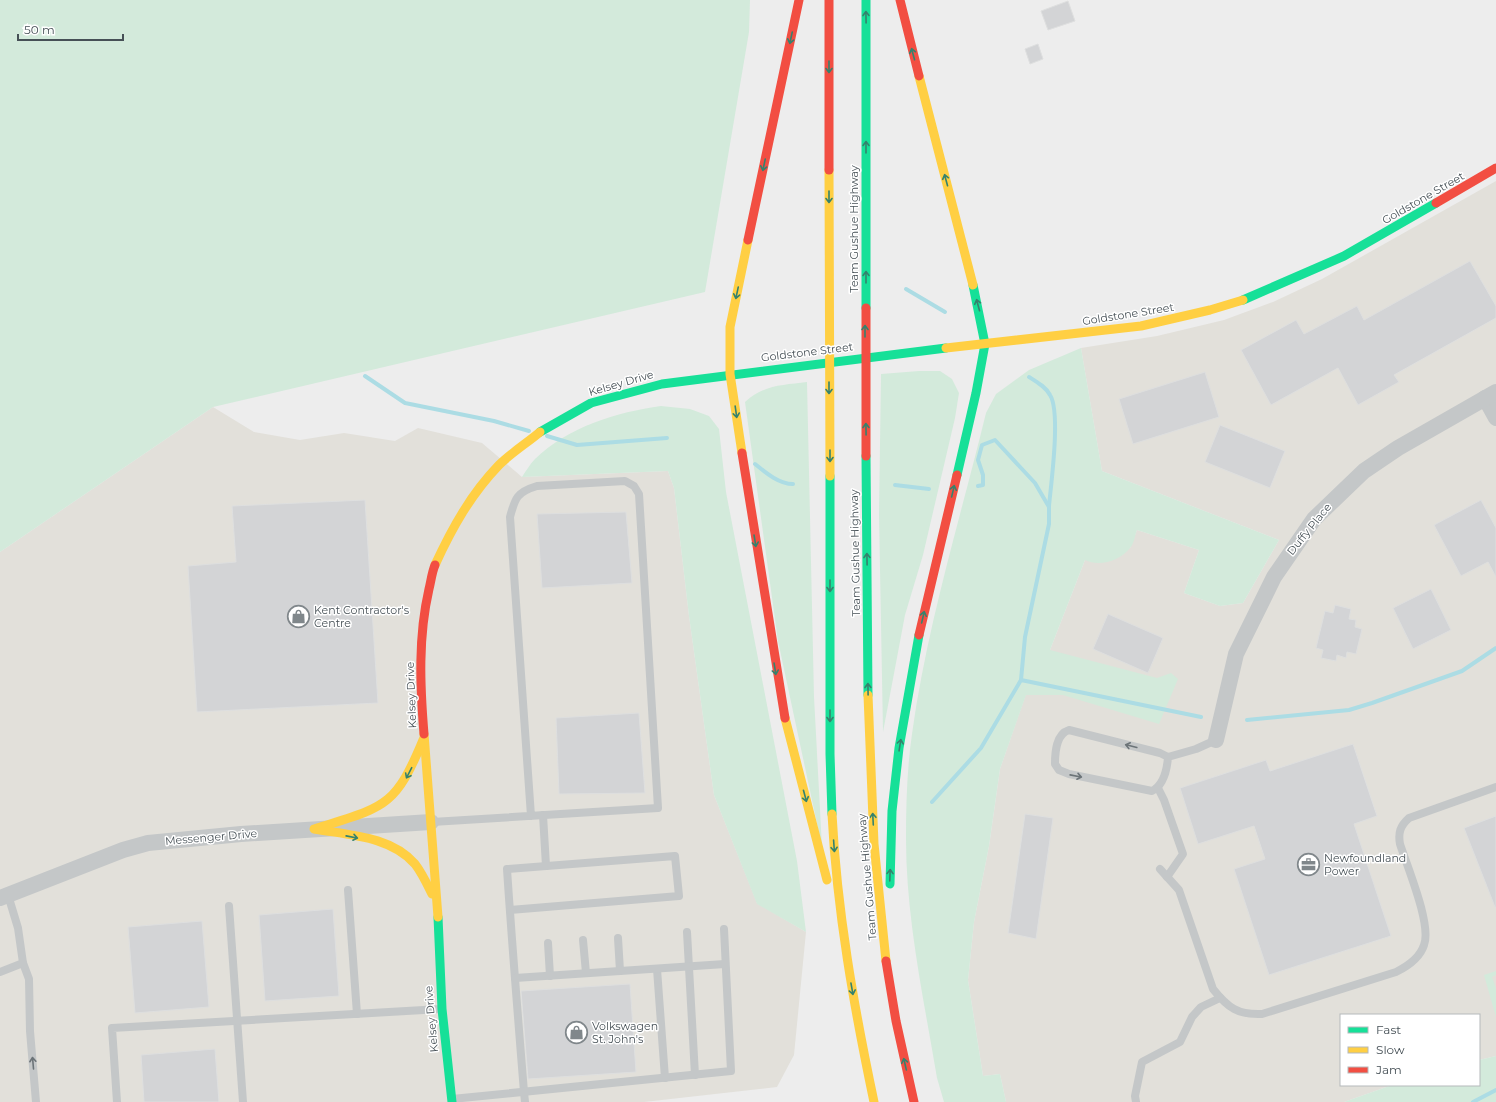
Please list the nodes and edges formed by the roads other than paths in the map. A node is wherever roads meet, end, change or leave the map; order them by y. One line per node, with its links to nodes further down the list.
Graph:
1 (799, 0): 7 (main road, one-way to 7)
2 (829, 0): 32 (main road, one-way to 32)
3 (866, 0): 37 (main road, Team Gushue Highway, one-way to 3)
4 (900, 0): 6 (main road, one-way to 4)
5 (1496, 168): 6 (main road, Goldstone Street)
6 (985, 344): 7 (main road, Goldstone Street); 37 (main road, one-way to 6)
7 (730, 374): 10 (main road, Kelsey Drive); 32 (main road, one-way to 32)
8 (1490, 395): 9 (street); 11 (street, Duffy Place)
9 (1496, 418)
10 (424, 738): 17 (main road, Kelsey Drive); 18 (main road, one-way to 18)
11 (1216, 740): 12 (lane)
12 (1168, 757): 14 (lane); 14 (lane, one-way to 14)
13 (1496, 787): 43 (lane)
14 (1158, 788): 21 (lane)
15 (530, 816): 16 (lane); 16 (lane); 17 (lane)
16 (543, 816): 19 (lane)
17 (431, 822): 18 (street, Messenger Drive); 24 (main road, Kelsey Drive)
18 (314, 829): 23 (street, Messenger Drive); 24 (main road, one-way to 24)
19 (546, 866): 26 (lane); 26 (lane)
20 (1160, 869): 21 (lane)
21 (1167, 877): 43 (lane)
22 (348, 890): 45 (lane)
23 (4, 897): 33 (lane)
24 (437, 904): 44 (main road, Kelsey Drive)
25 (229, 906): 46 (lane)
26 (510, 910): 42 (lane)
27 (724, 929): 34 (lane)
28 (687, 932): 35 (lane)
29 (618, 938): 38 (lane)
30 (583, 940): 40 (lane)
31 (548, 943): 41 (lane)
32 (846, 950): 55 (main road, one-way to 55)
33 (23, 963): 39 (lane); 51 (lane, one-way to 33)
34 (726, 964): 35 (lane); 47 (lane)
35 (689, 967): 36 (lane); 47 (lane)
36 (656, 969): 38 (lane); 48 (lane)
37 (888, 970): 56 (main road, Team Gushue Highway, one-way to 37)
38 (620, 971): 40 (lane)
39 (0, 972)
40 (586, 973): 41 (lane)
41 (550, 976): 42 (lane)
42 (515, 978): 49 (lane)
43 (1220, 998): 57 (lane)
44 (442, 1009): 45 (lane); 50 (main road, Kelsey Drive)
45 (357, 1014): 46 (lane)
46 (237, 1021): 52 (lane); 53 (lane)
47 (695, 1075): 48 (lane)
48 (665, 1078): 49 (lane)
49 (524, 1092): 50 (lane); 54 (lane)
50 (451, 1100)
51 (36, 1102)
52 (117, 1102)
53 (243, 1102)
54 (525, 1102)
55 (874, 1102)
56 (914, 1102)
57 (1136, 1102)

